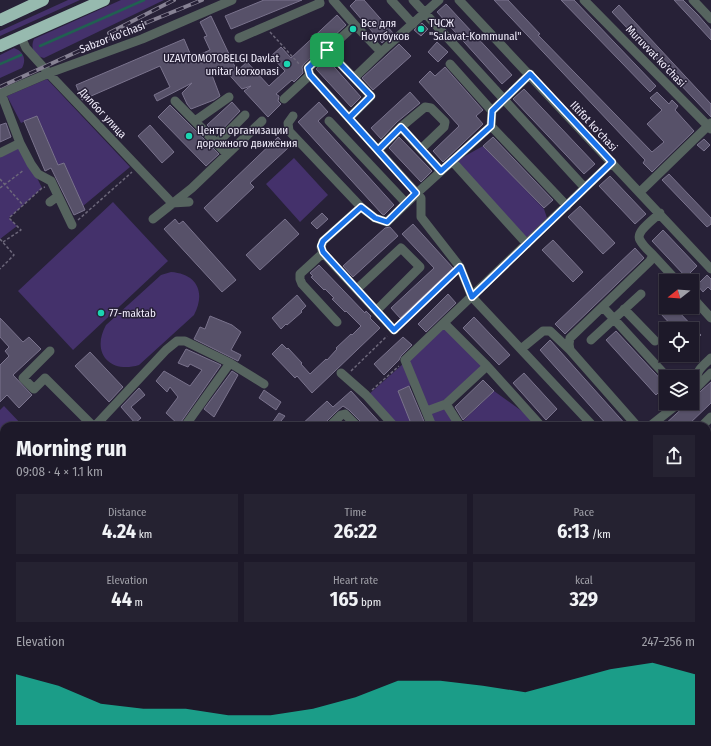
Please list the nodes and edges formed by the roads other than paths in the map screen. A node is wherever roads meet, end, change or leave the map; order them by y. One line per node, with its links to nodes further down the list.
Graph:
1 (43, 0): 14 (highway)
2 (104, 0): 17 (highway)
3 (232, 0): 23 (street, Sabzor ko'chasi)
4 (319, 0): 18 (street)
5 (333, 0): 16 (street)
6 (391, 0): 15 (street)
7 (412, 0): 12 (street)
8 (439, 0): 12 (street)
9 (459, 0): 24 (street, Iltifot ko'chasi)
10 (584, 0): 40 (street, Muruvvat ko'chasi)
11 (693, 0): 13 (street)
12 (425, 13): 15 (street); 29 (street)
13 (711, 19)
14 (0, 20)
15 (413, 24): 21 (street)
16 (355, 25): 20 (street); 21 (street)
17 (21, 37): 19 (highway); 23 (street, Дилбог улица)
18 (239, 38)
19 (0, 46)
20 (327, 50): 25 (street); 26 (street)
21 (381, 52): 26 (street)
22 (450, 64): 32 (street)
23 (49, 74): 27 (street, Sabzor ko'chasi); 57 (street, Дилбог улица)
24 (530, 74): 29 (street); 49 (street, Iltifot ko'chasi)
25 (310, 75): 30 (street); 35 (street)
26 (354, 78): 35 (street)
27 (0, 94): 42 (street)
28 (229, 97): 37 (street)
29 (504, 98): 32 (street); 51 (street)
30 (284, 99)
31 (176, 101): 37 (street)
32 (492, 111): 39 (street)
33 (245, 115): 43 (street)
34 (293, 116): 60 (street)
35 (349, 118): 44 (street)
36 (329, 120): 58 (street)
37 (195, 121): 43 (street)
38 (262, 121): 47 (street)
39 (491, 126): 48 (street); 59 (street)
40 (710, 126): 52 (street)
41 (401, 127): 44 (street); 45 (street); 45 (street)
42 (20, 143): 46 (street); 54 (street)
43 (216, 144): 47 (street)
44 (378, 150): 53 (street)
45 (421, 150): 50 (street)
46 (0, 153)
47 (226, 154): 57 (street)
48 (452, 161): 50 (street); 64 (street)
49 (612, 162): 51 (street); 52 (street, Iltifot ko'chasi)
50 (441, 171): 53 (street)
51 (585, 188): 59 (street)
52 (640, 192): 61 (street, Iltifot ko'chasi)
53 (416, 193): 58 (street); 71 (street)
54 (58, 196): 55 (street); 63 (street)
55 (50, 202)
56 (189, 202): 57 (street)
57 (172, 203): 62 (street)
58 (406, 203): 60 (street)
59 (567, 206): 64 (street)
60 (361, 207): 65 (street)
61 (660, 213): 66 (street); 67 (street, Iltifot ko'chasi)
62 (153, 219)
63 (72, 225)
64 (527, 244): 71 (street)
65 (323, 252): 69 (street); 77 (street)
66 (653, 255): 68 (street); 73 (street)
67 (711, 269)
68 (671, 274)
69 (357, 289): 75 (street); 75 (street)
70 (641, 294): 74 (street)
71 (472, 297): 78 (street); 82 (street)
72 (699, 305): 76 (street)
73 (603, 307): 83 (street); 88 (street)
74 (624, 309): 80 (street); 81 (street)
75 (377, 310): 79 (street)
76 (711, 318)
77 (337, 322)
78 (444, 323): 87 (street); 96 (street)
79 (394, 330)
80 (591, 340)
81 (655, 341)
82 (521, 349): 83 (street); 106 (street)
83 (570, 350): 107 (street)
84 (50, 351): 97 (street)
85 (711, 358): 89 (street)
86 (230, 363): 92 (street); 98 (street); 99 (street)
87 (487, 366): 94 (street); 105 (street)
88 (661, 370)
89 (699, 370)
90 (711, 373): 93 (street)
91 (343, 374): 102 (street)
92 (264, 384)
93 (699, 384)
94 (446, 404): 96 (street); 104 (street)
95 (670, 410): 108 (street)
96 (426, 411): 103 (street)
97 (90, 422)
98 (98, 422)
99 (188, 422)
100 (334, 422): 101 (street)
101 (353, 422)
102 (390, 422)
103 (430, 422)
104 (457, 422)
105 (534, 422)
106 (589, 422)
107 (633, 422)
108 (655, 422)

